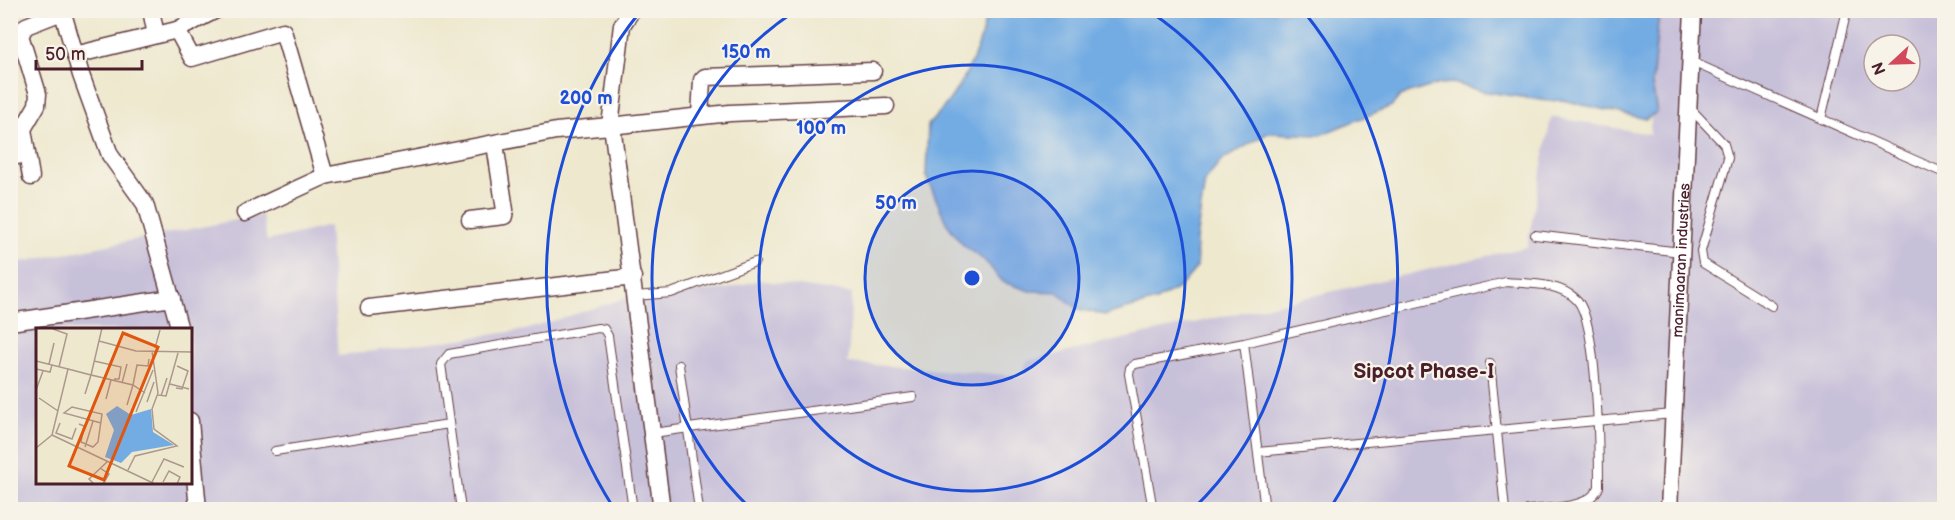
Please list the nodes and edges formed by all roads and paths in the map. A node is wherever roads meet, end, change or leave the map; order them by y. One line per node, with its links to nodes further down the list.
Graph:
1 (151, 10): 9 (street)
2 (216, 10): 8 (street)
3 (632, 10): 19 (street)
4 (1693, 10): 11 (street, manimaaran industries)
5 (1847, 10): 17 (lane)
6 (62, 11): 7 (street); 10 (street)
7 (16, 26): 16 (street)
8 (177, 30): 9 (street); 23 (street)
9 (156, 35): 10 (street)
10 (75, 55): 32 (street)
11 (1690, 61): 13 (street, manimaaran industries); 17 (lane)
12 (873, 71): 15 (street)
13 (1688, 105): 28 (street, manimaaran industries); 33 (lane)
14 (886, 106): 15 (street)
15 (700, 116): 19 (street)
16 (28, 118): 18 (street); 21 (street)
17 (1821, 119): 22 (lane)
18 (10, 121)
19 (610, 126): 20 (street); 30 (street)
20 (495, 144): 23 (street); 26 (street)
21 (18, 156): 24 (street)
22 (1944, 173)
23 (325, 176): 25 (street)
24 (31, 177)
25 (245, 213)
26 (470, 220)
27 (1535, 235): 28 (lane)
28 (1681, 252): 41 (street, manimaaran industries)
29 (755, 262): 31 (lane)
30 (633, 277): 31 (street); 34 (street)
31 (636, 296): 46 (street)
32 (172, 298): 35 (street); 36 (street)
33 (1772, 306)
34 (369, 308)
35 (10, 322)
36 (180, 328)
37 (1244, 343): 42 (lane); 49 (lane); 55 (lane)
38 (1490, 363): 45 (lane)
39 (679, 364): 44 (lane)
40 (914, 397): 44 (lane)
41 (1673, 414): 42 (lane); 59 (street, manimaaran industries)
42 (1599, 421): 45 (lane); 58 (lane)
43 (449, 424): 48 (lane); 51 (lane); 52 (lane)
44 (687, 428): 46 (lane); 54 (lane)
45 (1499, 430): 49 (lane); 57 (lane)
46 (653, 433): 53 (street)
47 (192, 443): 50 (street)
48 (275, 451)
49 (1258, 452): 56 (lane)
50 (198, 510)
51 (460, 510)
52 (633, 510)
53 (662, 510)
54 (699, 510)
55 (1153, 510)
56 (1265, 510)
57 (1505, 510)
58 (1528, 510)
59 (1669, 510)

